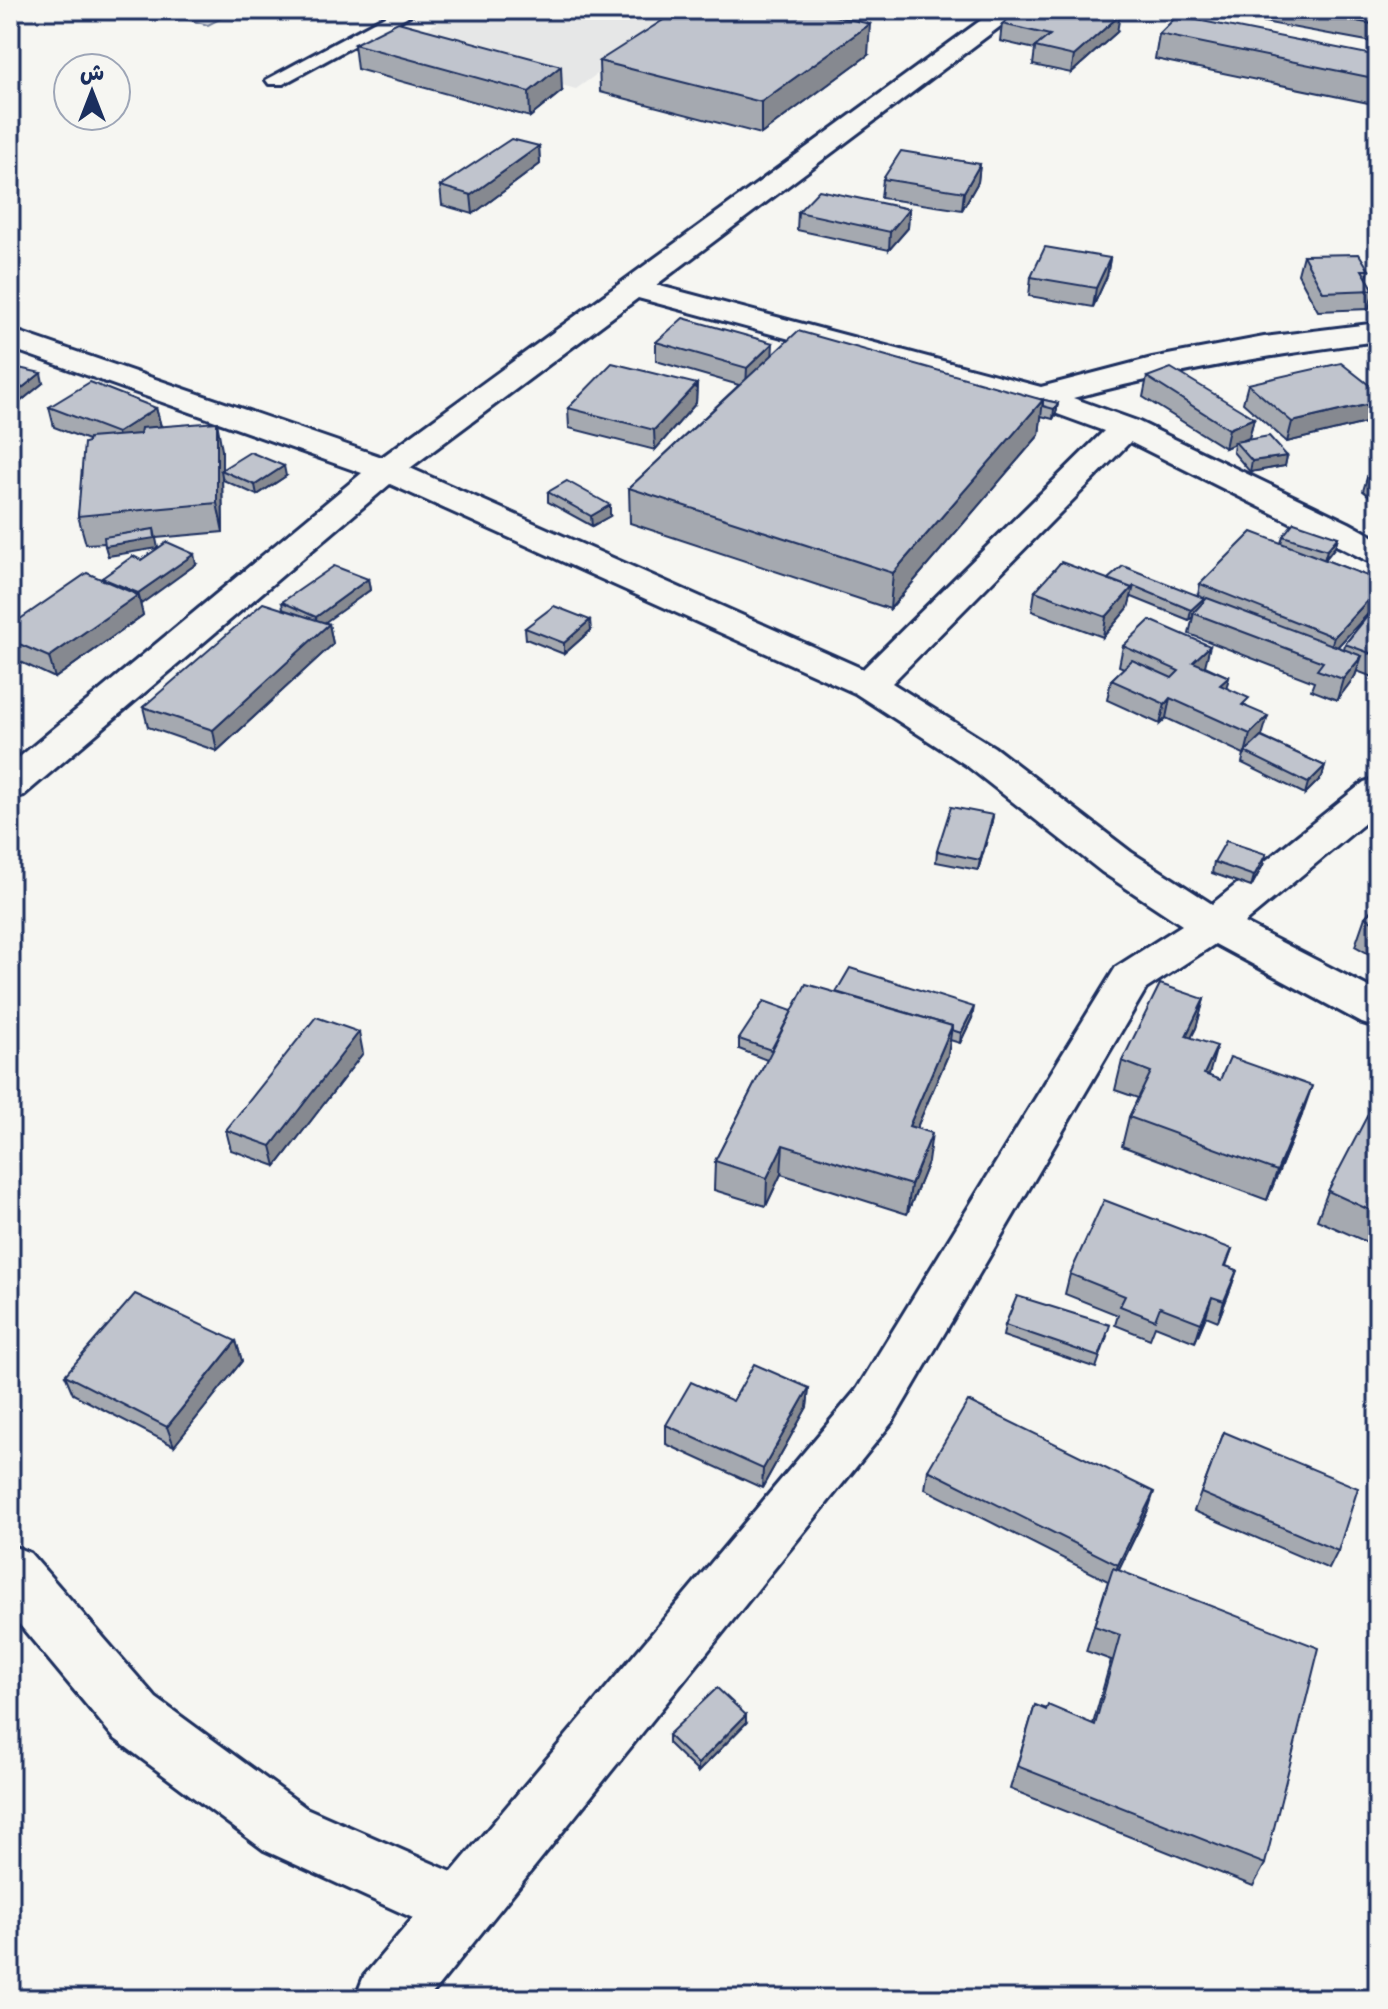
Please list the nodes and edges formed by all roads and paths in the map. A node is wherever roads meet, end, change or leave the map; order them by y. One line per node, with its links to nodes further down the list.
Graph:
1 (410, 10): 3 (lane)
2 (1010, 10): 4 (street)
3 (276, 80)
4 (634, 288): 7 (street); 9 (street)
5 (1378, 332): 7 (street)
6 (10, 338): 9 (street)
7 (1041, 397): 8 (street)
8 (1126, 428): 10 (street); 11 (street)
9 (386, 470): 11 (street); 12 (street)
10 (1378, 553)
11 (868, 685): 14 (street)
12 (10, 786)
13 (1378, 791): 14 (street)
14 (1215, 924): 15 (street); 17 (street)
15 (1378, 1012)
16 (10, 1571): 17 (street)
17 (462, 1908): 18 (street)
18 (387, 1999)

